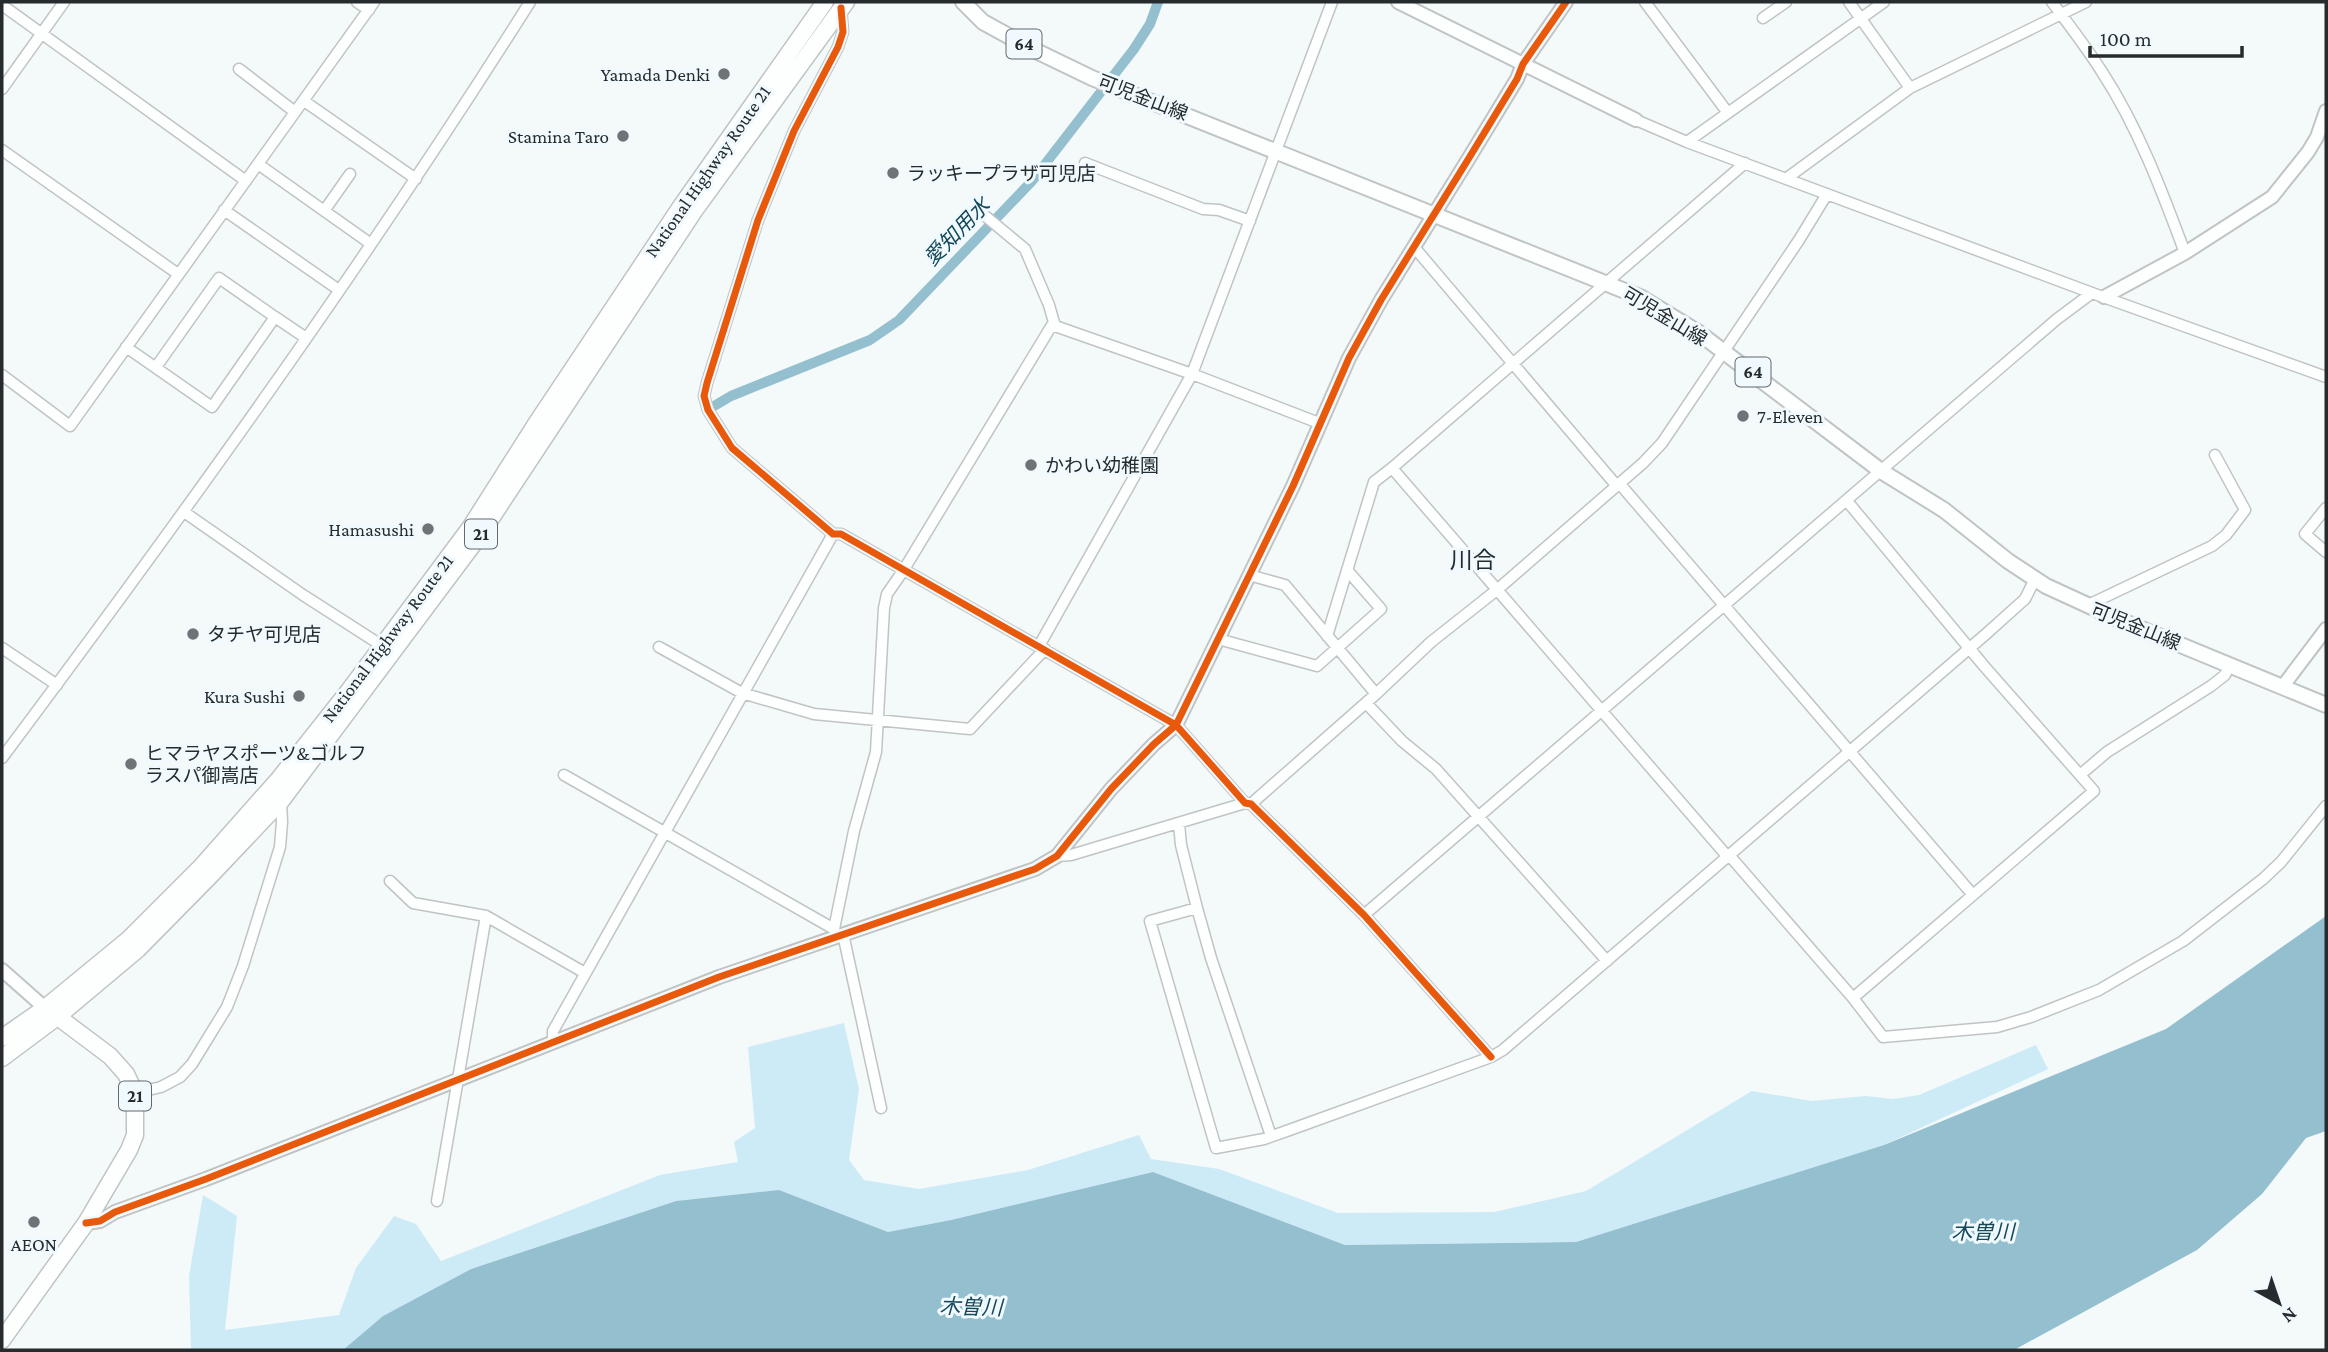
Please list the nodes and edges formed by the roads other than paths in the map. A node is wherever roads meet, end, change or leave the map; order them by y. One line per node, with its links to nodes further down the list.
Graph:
1 (64, 2): 21 (street)
2 (357, 2): 17 (street)
3 (530, 2): 40 (street)
4 (825, 2): 85 (highway, National Highway Route 21 / 21)
5 (962, 2): 34 (main road, 可児金山線 / 64)
6 (1332, 2): 34 (street)
7 (1398, 2): 22 (street)
8 (1566, 2): 22 (street)
9 (1645, 2): 29 (street)
10 (1786, 2): 19 (street)
11 (1849, 2): 20 (street)
12 (1884, 2): 20 (street)
13 (2052, 2): 18 (street)
14 (2086, 2): 18 (street)
15 (2, 5): 21 (street)
16 (843, 5): 73 (street); 105 (highway, National Highway Route 21 / 21)
17 (372, 6): 26 (street)
18 (2061, 14): 24 (street); 50 (street)
19 (1763, 18)
20 (1861, 18): 24 (street); 29 (street)
21 (41, 33): 25 (street); 41 (street)
22 (1523, 64): 30 (street); 46 (street)
23 (239, 69): 28 (street)
24 (1910, 88): 39 (street)
25 (2, 89)
26 (304, 101): 28 (street); 40 (street)
27 (2326, 111): 31 (street)
28 (295, 112): 37 (street)
29 (1728, 113): 32 (street)
30 (1636, 120): 32 (street)
31 (2322, 139): 50 (street)
32 (1687, 142): 36 (street)
33 (2, 150): 51 (street)
34 (1277, 152): 46 (main road, 可児金山線 / 64); 47 (street)
35 (1085, 163): 47 (street)
36 (1745, 163): 39 (street); 52 (street)
37 (258, 164): 41 (street); 44 (street)
38 (350, 174): 44 (street)
39 (1787, 178): 42 (street)
40 (416, 179): 48 (street)
41 (246, 181): 43 (street)
42 (1827, 194): 54 (street); 59 (street)
43 (225, 209): 51 (street); 53 (street)
44 (324, 211): 48 (street)
45 (984, 215): 56 (street)
46 (1434, 215): 49 (street); 52 (main road, 可児金山線 / 64)
47 (1250, 221): 62 (street)
48 (371, 244): 53 (street)
49 (1414, 247): 60 (street); 65 (street)
50 (2185, 253): 54 (street)
51 (178, 274): 58 (street)
52 (1607, 282): 59 (main road, 可児金山線 / 64); 60 (street)
53 (339, 290): 57 (street)
54 (2098, 295): 64 (street); 68 (street)
55 (275, 317): 57 (street); 61 (street); 61 (street)
56 (1055, 326): 62 (street); 76 (street)
57 (306, 338): 72 (street)
58 (125, 347): 61 (street); 63 (street)
59 (1723, 352): 68 (main road, 可児金山線 / 64); 69 (street)
60 (1512, 363): 67 (street); 69 (street)
61 (156, 367)
62 (1192, 374): 65 (street); 88 (street)
63 (2, 375)
64 (2326, 377)
65 (1319, 423): 77 (street)
66 (2215, 455): 81 (street)
67 (1392, 468): 75 (street); 79 (street)
68 (1881, 471): 70 (street); 78 (main road, 可児金山線 / 64)
69 (1617, 484): 79 (street); 80 (street)
70 (1847, 501): 80 (street); 90 (street)
71 (2326, 508): 74 (street)
72 (184, 512): 85 (street); 92 (street)
73 (833, 534): 76 (street); 94 (street)
74 (2326, 552)
75 (1347, 569): 83 (street); 89 (street)
76 (904, 571): 88 (street); 99 (street)
77 (1249, 575): 83 (street); 84 (street)
78 (2035, 579): 81 (main road, 可児金山線 / 64); 90 (street)
79 (1497, 589): 95 (street); 98 (street)
80 (1724, 606): 98 (street); 101 (street)
81 (2086, 606): 91 (main road, 可児金山線 / 64)
82 (2326, 629): 93 (street)
83 (1326, 636): 89 (street)
84 (1218, 639): 89 (street); 100 (street)
85 (384, 647): 123 (highway, National Highway Route 21 / 21)
86 (659, 647): 94 (street)
87 (2, 648): 92 (street)
88 (1042, 648): 99 (street); 100 (street)
89 (1338, 648): 95 (street)
90 (1970, 648): 101 (street); 104 (street)
91 (2230, 664): 93 (main road, 可児金山線 / 64); 104 (street)
92 (57, 685): 102 (street)
93 (2283, 686): 97 (main road, 可児金山線 / 64)
94 (742, 694): 99 (street); 110 (street)
95 (1376, 694): 96 (street)
96 (1366, 703): 106 (street); 108 (street)
97 (2326, 705)
98 (1601, 712): 108 (street); 111 (street)
99 (877, 721): 118 (street)
100 (1176, 725): 106 (street); 112 (street)
101 (1850, 752): 111 (street); 114 (street)
102 (2, 758)
103 (564, 775): 110 (street)
104 (2080, 775): 114 (street)
105 (281, 801): 123 (highway, National Highway Route 21 / 21); 129 (street)
106 (1248, 804): 109 (street); 116 (street)
107 (2326, 806): 122 (street)
108 (1478, 817): 116 (street); 119 (street)
109 (1179, 824): 112 (street); 115 (street)
110 (664, 832): 118 (street); 121 (street)
111 (1728, 855): 119 (street); 122 (street)
112 (1057, 856): 118 (street)
113 (390, 881): 117 (street)
114 (1973, 895): 122 (street)
115 (1197, 908): 131 (street); 131 (street)
116 (1364, 915): 126 (street)
117 (486, 916): 121 (street); 128 (street)
118 (838, 933): 125 (street); 130 (street)
119 (1607, 961): 126 (street)
120 (2, 970): 123 (street)
121 (585, 973): 125 (street)
122 (1853, 998)
123 (51, 1013): 124 (highway, 21); 127 (highway, 21); 129 (highway, 21)
124 (2, 1038)
125 (553, 1041): 128 (street)
126 (1491, 1057): 131 (street)
127 (2, 1058)
128 (456, 1081): 132 (street); 133 (street)
129 (135, 1093): 133 (highway, 21)
130 (881, 1108)
131 (1272, 1136)
132 (437, 1200)
133 (86, 1223): 134 (highway, 21)
134 (2, 1339)

